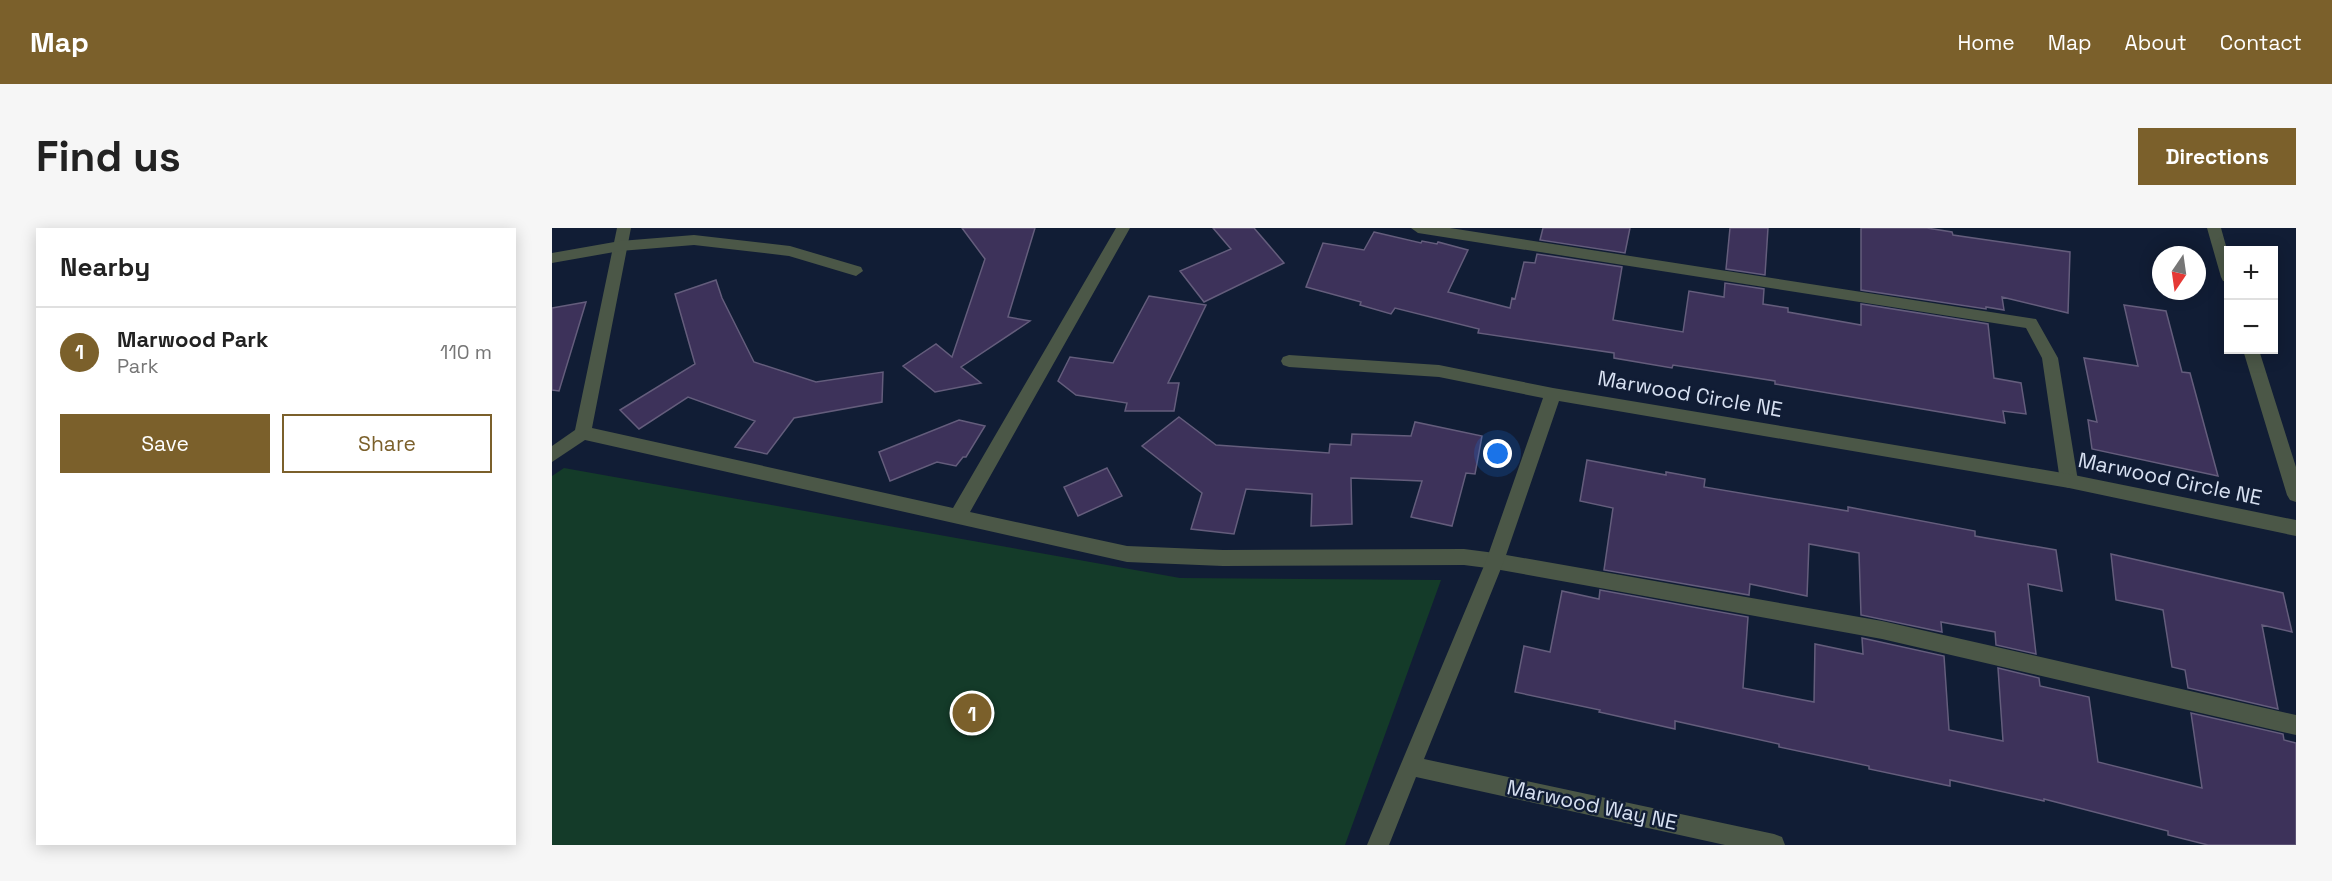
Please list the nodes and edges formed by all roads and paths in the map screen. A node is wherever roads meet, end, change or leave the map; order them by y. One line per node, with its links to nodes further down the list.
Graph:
1 (624, 228): 5 (street)
2 (1123, 228): 16 (street)
3 (1418, 228): 14 (street)
4 (2214, 228): 7 (street)
5 (620, 246): 6 (street); 8 (street); 12 (street)
6 (552, 258)
7 (2224, 261)
8 (856, 271)
9 (2252, 354): 15 (street)
10 (1289, 361): 11 (street, Marwood Circle NE)
11 (1553, 394): 14 (street, Marwood Circle NE); 18 (street)
12 (583, 433): 13 (street); 16 (street)
13 (552, 455)
14 (2069, 481): 17 (street, Marwood Circle NE)
15 (2296, 495)
16 (957, 518): 18 (street)
17 (2296, 528)
18 (1495, 561): 19 (street); 20 (street)
19 (2296, 725)
20 (1410, 766): 21 (street); 22 (street, Marwood Way NE)
21 (1378, 845)
22 (1774, 845)

